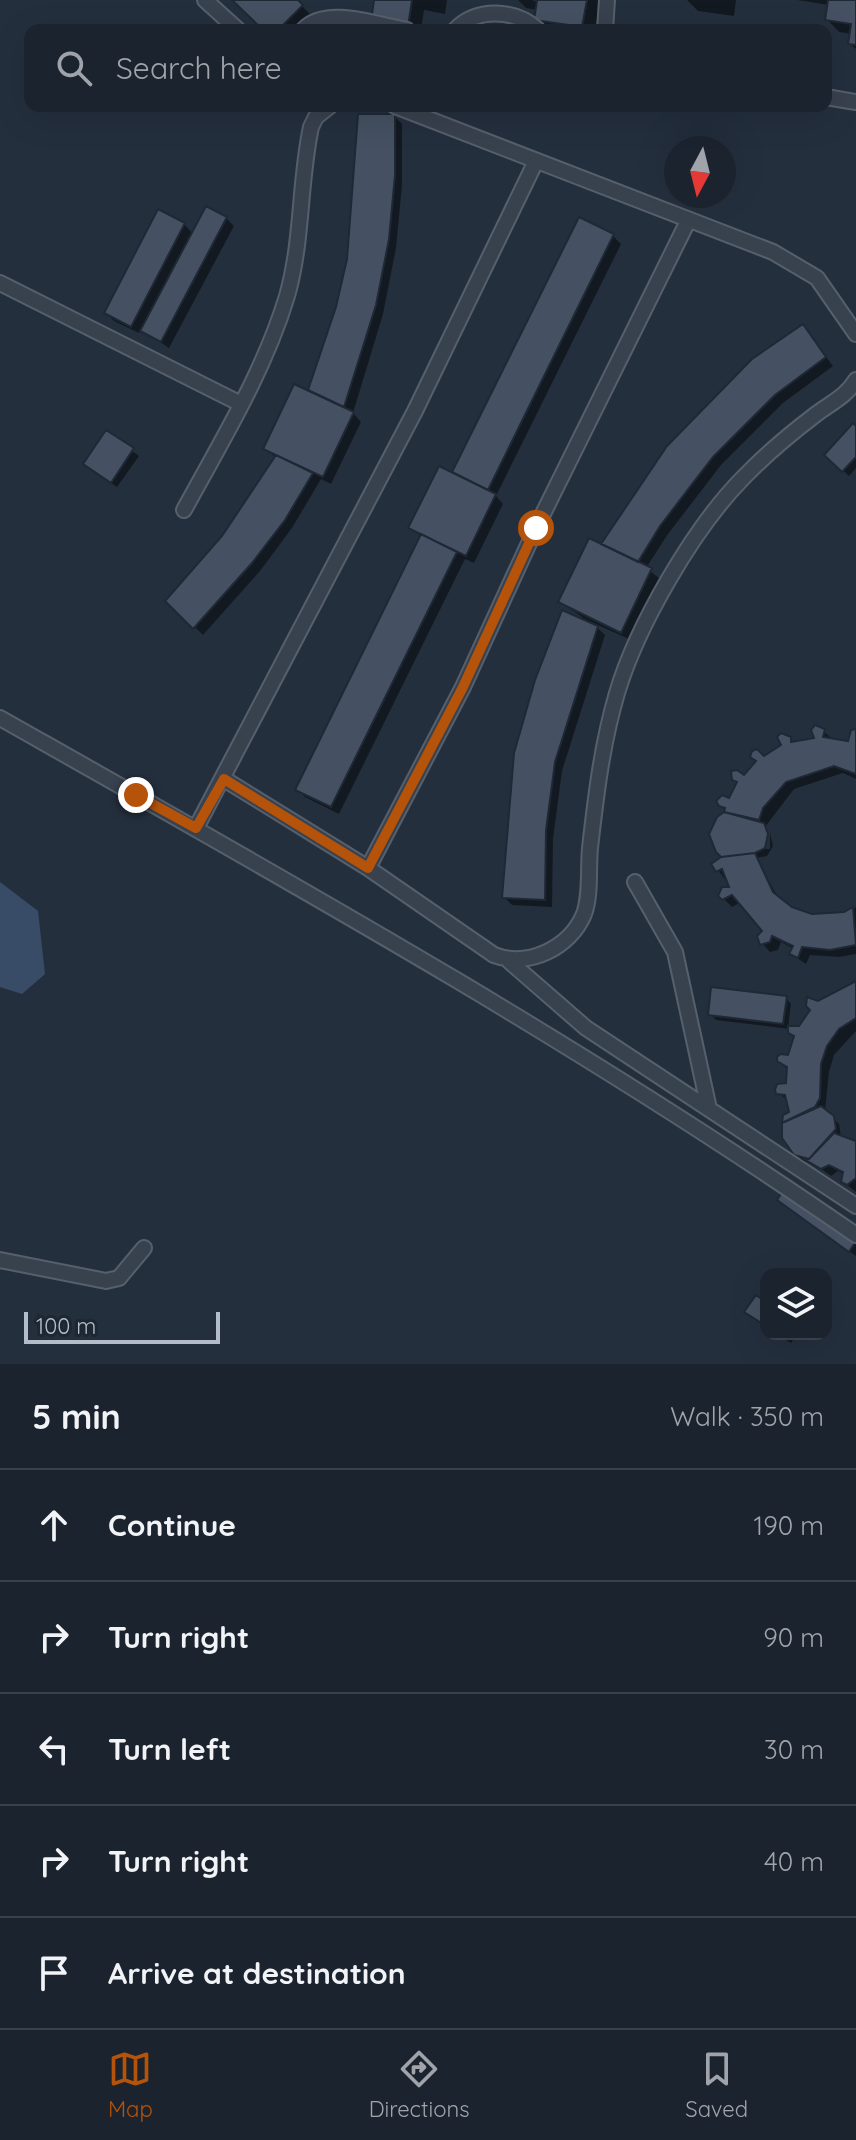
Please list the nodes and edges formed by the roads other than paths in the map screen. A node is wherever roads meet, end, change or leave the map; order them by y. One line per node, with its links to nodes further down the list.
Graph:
1 (205, 0): 3 (street)
2 (607, 0): 8 (street)
3 (231, 24)
4 (310, 24): 5 (street)
5 (370, 24)
6 (461, 24): 7 (street)
7 (531, 24)
8 (605, 24)
9 (832, 98): 10 (street)
10 (856, 102)
11 (322, 112): 18 (street)
12 (410, 112): 13 (street)
13 (536, 161): 14 (street); 21 (street)
14 (688, 221): 16 (street); 23 (street)
15 (0, 283): 18 (street)
16 (856, 334)
17 (856, 381): 25 (street)
18 (241, 404): 19 (street)
19 (184, 510)
20 (0, 718): 22 (street)
21 (224, 779): 22 (street); 23 (street)
22 (196, 828): 28 (street)
23 (368, 868): 25 (street)
24 (635, 882): 26 (street)
25 (509, 961): 26 (street)
26 (709, 1109): 27 (street)
27 (856, 1206)
28 (856, 1235)
29 (144, 1248): 30 (street)
30 (0, 1260)

